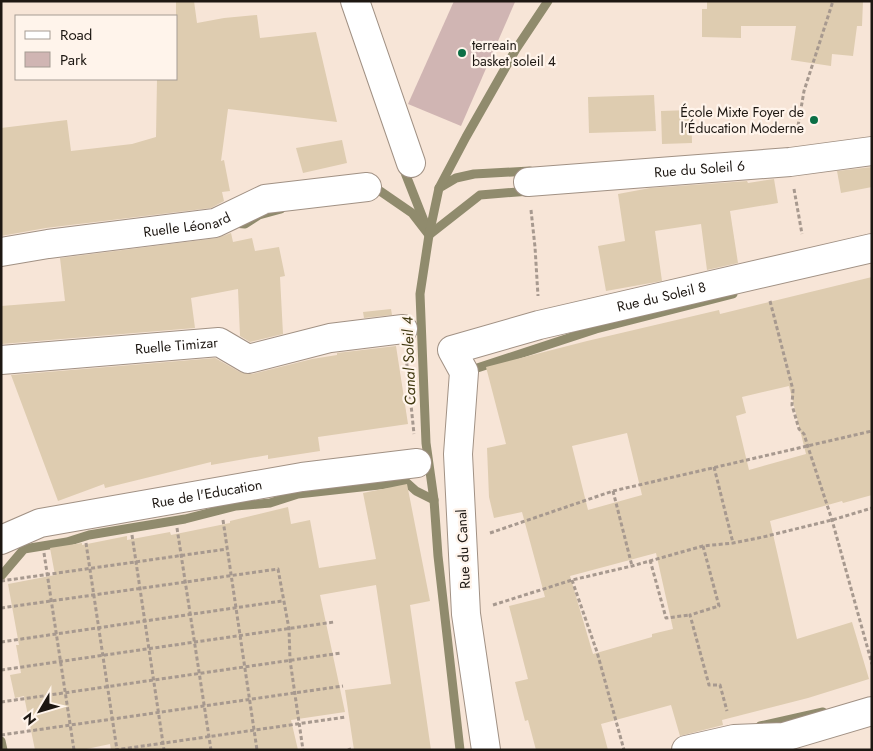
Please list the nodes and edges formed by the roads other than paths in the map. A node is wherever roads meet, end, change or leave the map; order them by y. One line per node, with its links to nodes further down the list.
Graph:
1 (355, 1): 3 (street)
2 (872, 151): 4 (street, Rue du Soleil 6)
3 (411, 163)
4 (528, 182)
5 (367, 187): 7 (street, Ruelle Léonard)
6 (872, 248): 9 (street, Rue du Soleil 8)
7 (1, 252)
8 (403, 329): 10 (street, Ruelle Timizar)
9 (452, 350): 14 (street, Rue du Canal)
10 (1, 360)
11 (417, 463): 12 (street, Rue de l'Education)
12 (1, 540)
13 (871, 714): 15 (street)
14 (486, 750)
15 (686, 750)

